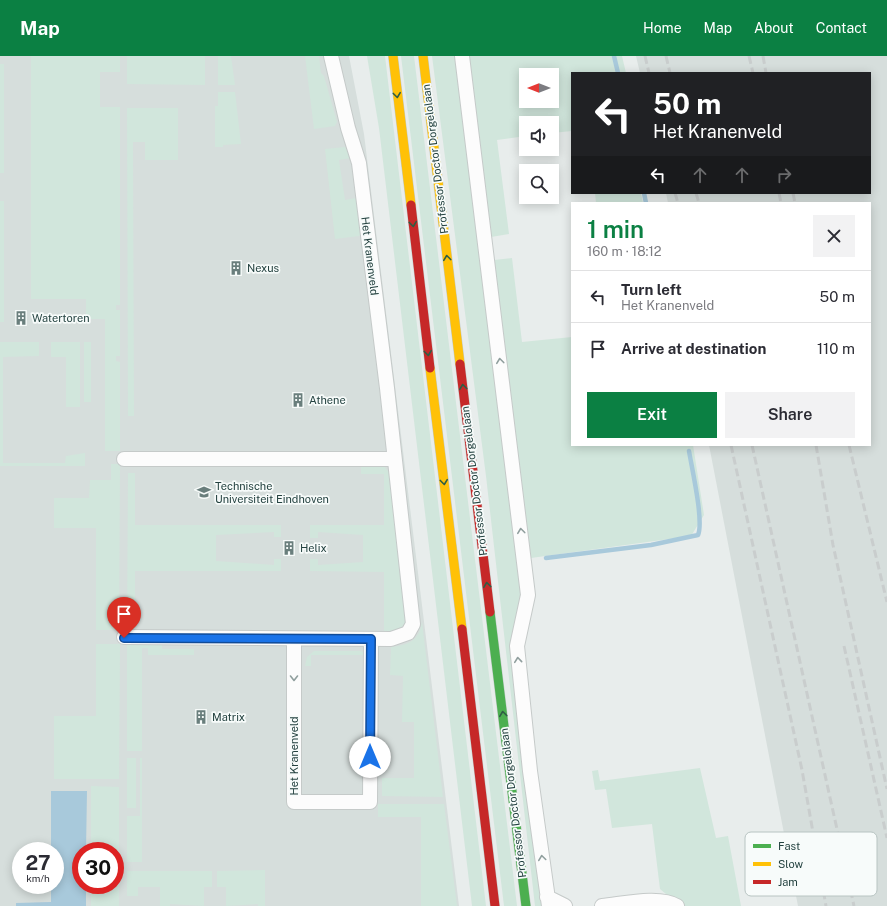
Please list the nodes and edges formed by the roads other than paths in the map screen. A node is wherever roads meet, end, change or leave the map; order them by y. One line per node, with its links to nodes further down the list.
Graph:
1 (331, 56): 6 (street, Het Kranenveld)
2 (393, 56): 11 (main road, one-way to 11)
3 (423, 56): 12 (main road, Professor Doctor Dorgelolaan, one-way to 3)
4 (462, 56): 10 (street, Professor Doctor Dorgelolaan, one-way to 4)
5 (124, 459): 6 (street)
6 (394, 459): 9 (street, Het Kranenveld)
7 (124, 638): 8 (street, Het Kranenveld)
8 (294, 639): 9 (street, Het Kranenveld); 9 (street, Het Kranenveld, one-way to 9)
9 (371, 639)
10 (548, 901): 13 (street, Professor Doctor Dorgelolaan)
11 (495, 906)
12 (526, 906)
13 (565, 906)
14 (602, 906): 15 (street)
15 (677, 906)

